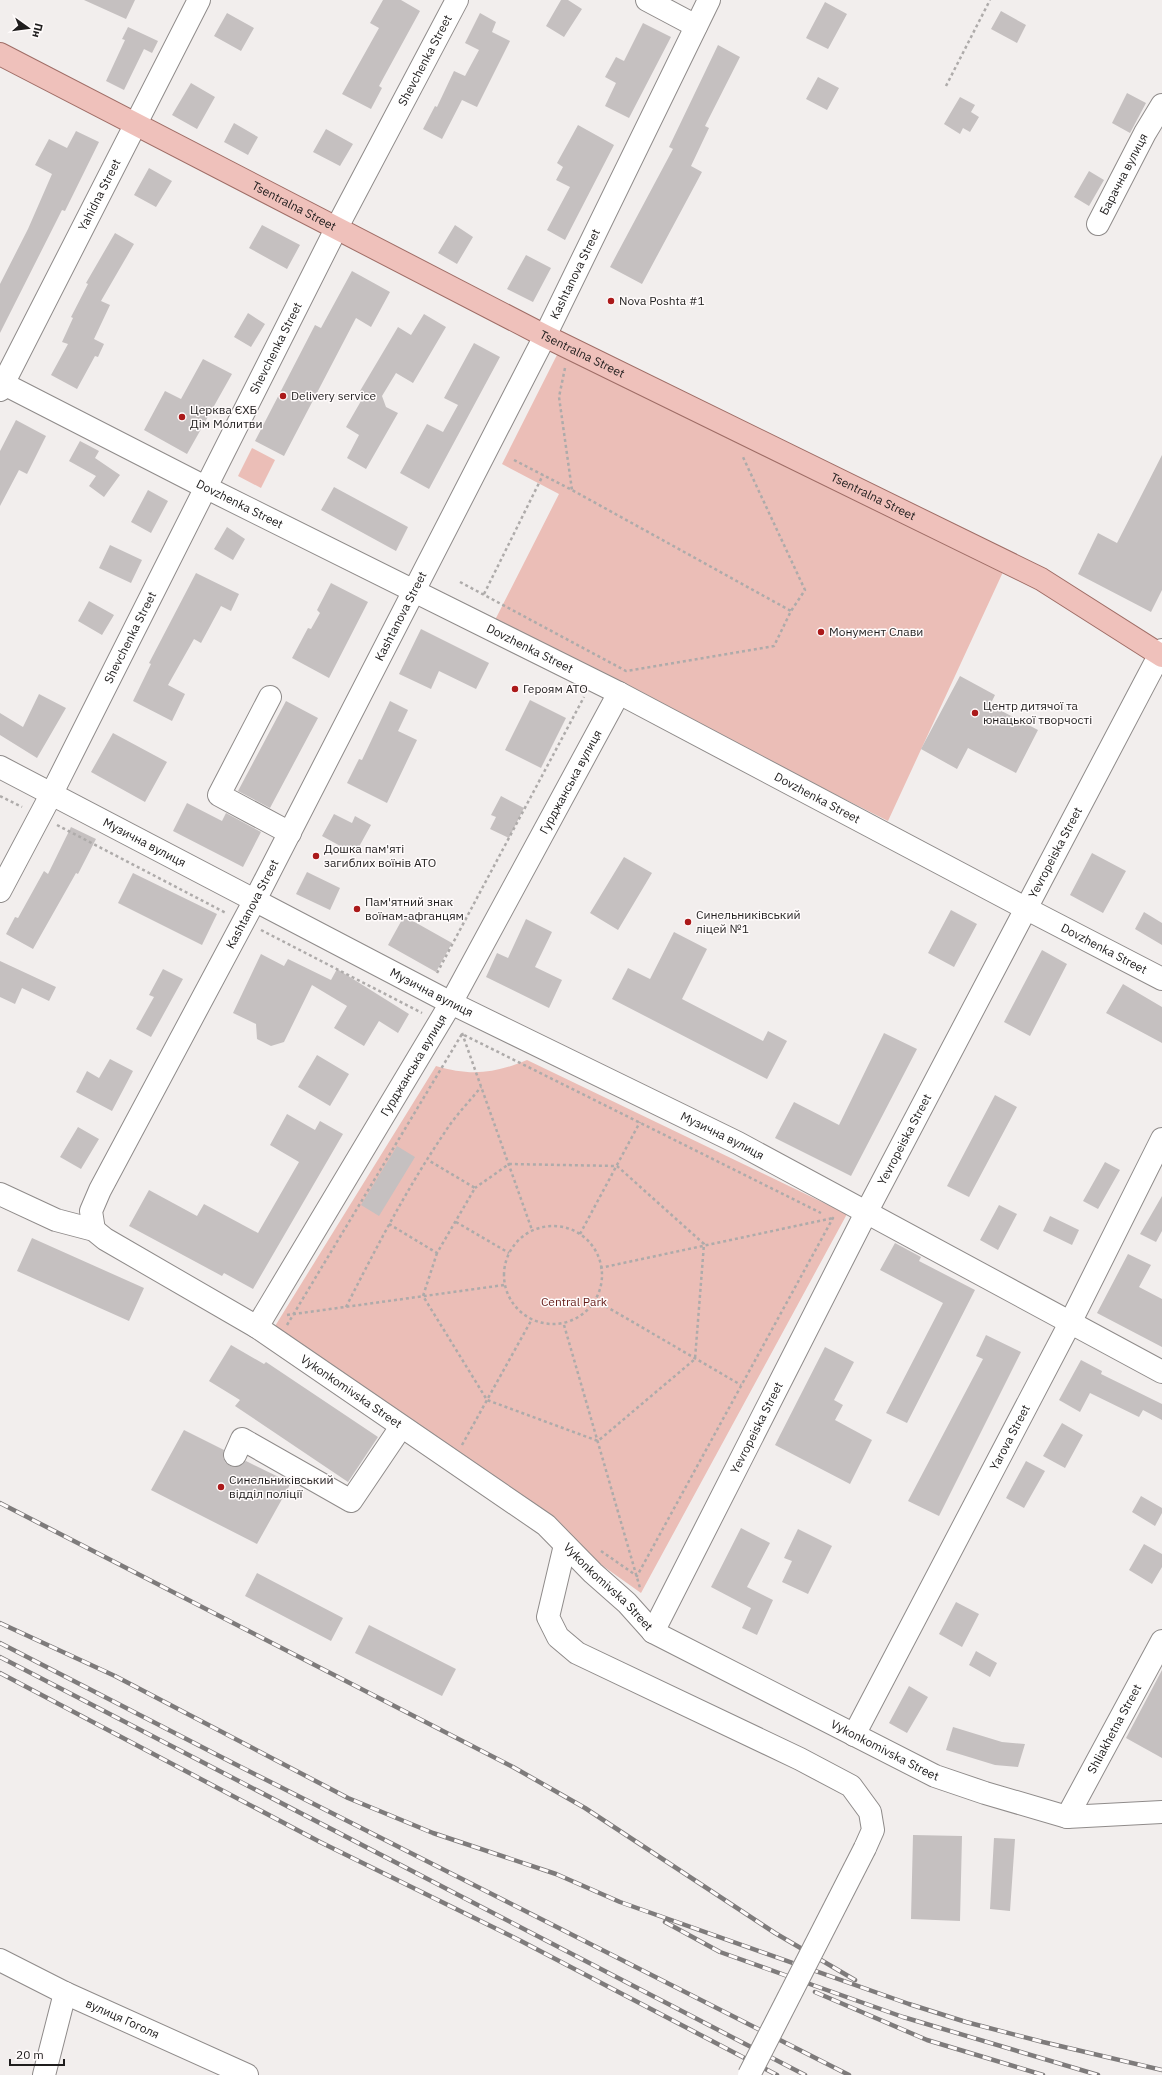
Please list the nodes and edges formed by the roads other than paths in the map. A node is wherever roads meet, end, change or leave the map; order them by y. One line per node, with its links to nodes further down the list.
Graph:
1 (199, 0): 8 (street, Yahidna Street)
2 (457, 0): 10 (street, Shevchenka Street)
3 (647, 0): 5 (street)
4 (709, 0): 5 (street, Kashtanova Street)
5 (696, 26): 11 (street, Kashtanova Street)
6 (0, 54): 8 (main road, Tsentralna Street)
7 (1162, 105): 9 (street, Барачна вулиця)
8 (136, 124): 10 (main road, Tsentralna Street); 12 (street, Yahidna Street)
9 (1098, 224)
10 (336, 229): 11 (main road, Tsentralna Street); 13 (street, Shevchenka Street)
11 (545, 336): 14 (street, Kashtanova Street); 15 (main road, Tsentralna Street)
12 (1, 385): 13 (street, Dovzhenka Street)
13 (207, 488): 14 (street, Dovzhenka Street); 19 (street, Shevchenka Street)
14 (414, 591): 16 (street, Dovzhenka Street); 20 (street, Kashtanova Street)
15 (1161, 654): 23 (street, Yevropeiska Street)
16 (619, 693): 23 (street, Dovzhenka Street); 25 (street, Гурджанська вулиця)
17 (270, 697): 20 (street)
18 (0, 767): 19 (street, Музична вулиця)
19 (52, 794): 21 (street, Shevchenka Street); 22 (street, Музична вулиця)
20 (290, 833): 22 (street, Kashtanova Street)
21 (0, 891)
22 (255, 900): 25 (street, Музична вулиця); 29 (street, Kashtanova Street)
23 (1027, 910): 24 (street, Dovzhenka Street); 28 (street, Yevropeiska Street)
24 (1162, 978)
25 (451, 1003): 28 (street, Музична вулиця); 30 (street, Гурджанська вулиця)
26 (1162, 1139): 31 (street, Yarova Street)
27 (0, 1194): 29 (street, Vykonkomivska Street)
28 (867, 1211): 31 (street, Музична вулиця); 36 (street, Yevropeiska Street)
29 (99, 1234): 30 (street, Vykonkomivska Street)
30 (262, 1321): 33 (street, Vykonkomivska Street)
31 (1070, 1323): 32 (street, Музична вулиця); 38 (street, Yarova Street)
32 (1162, 1372)
33 (401, 1427): 34 (street); 35 (street, Vykonkomivska Street)
34 (235, 1455)
35 (566, 1545): 36 (street, Vykonkomivska Street); 45 (street, bridge)
36 (653, 1632): 38 (street, Vykonkomivska Street)
37 (1162, 1641): 40 (street, Shliakhetna Street)
38 (854, 1734): 40 (street, Vykonkomivska Street)
39 (1162, 1812): 40 (street, Vykonkomivska Street)
40 (1067, 1816)
41 (0, 1960): 42 (street, вулиця Гоголя)
42 (65, 1993): 43 (street, вулиця Гоголя); 44 (street)
43 (244, 2074)
44 (44, 2075)
45 (749, 2075)

